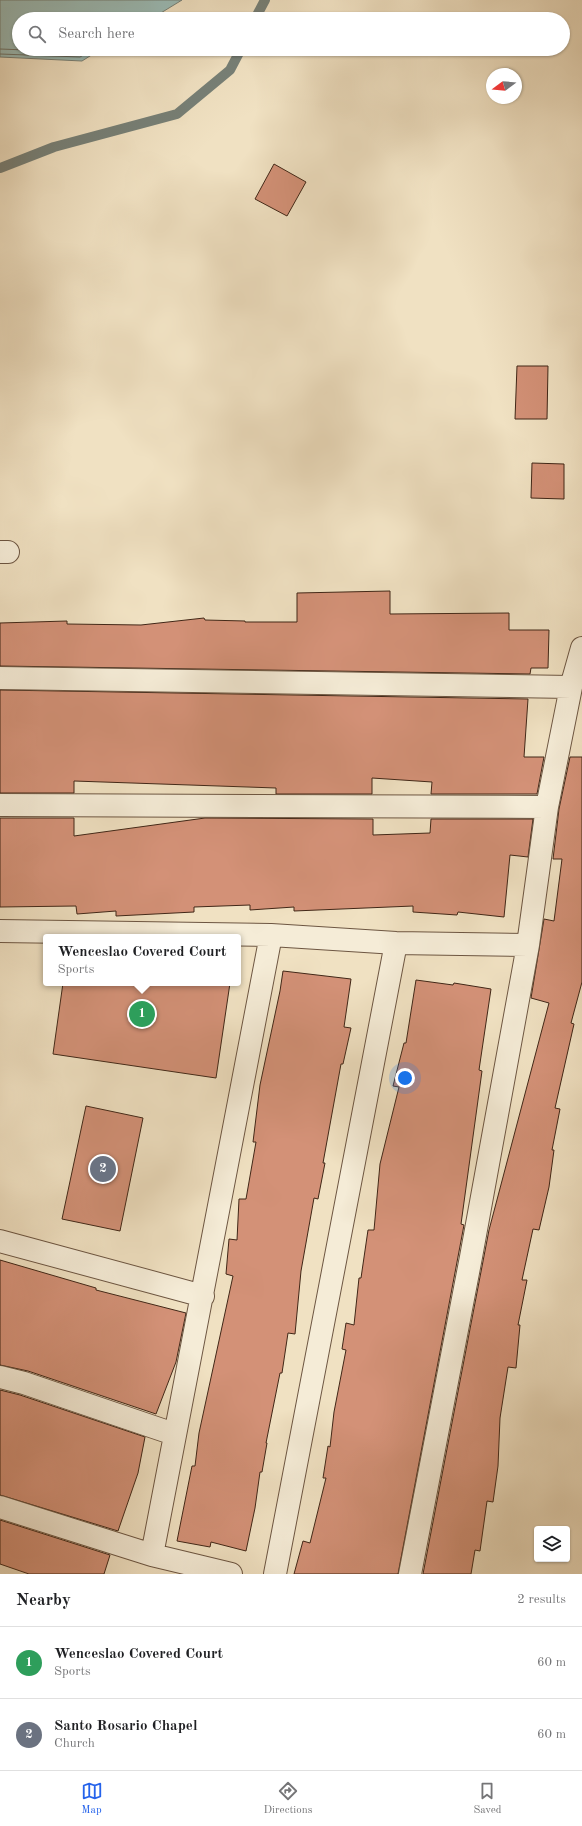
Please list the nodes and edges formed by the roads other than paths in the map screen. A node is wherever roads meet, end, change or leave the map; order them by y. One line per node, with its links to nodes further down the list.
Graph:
1 (582, 648): 3 (street)
2 (0, 678): 3 (street)
3 (571, 687): 5 (street)
4 (0, 805): 5 (street)
5 (547, 807): 11 (street)
6 (0, 931): 7 (street)
7 (203, 934)
8 (241, 935): 9 (street)
9 (271, 935): 10 (street); 13 (street)
10 (396, 942): 11 (street); 19 (street)
11 (528, 945): 20 (street)
12 (0, 1241): 13 (street)
13 (202, 1296): 15 (street)
14 (0, 1377): 15 (street)
15 (174, 1434): 17 (street)
16 (0, 1507): 17 (street)
17 (152, 1555): 18 (street)
18 (231, 1574)
19 (275, 1574)
20 (410, 1574)

